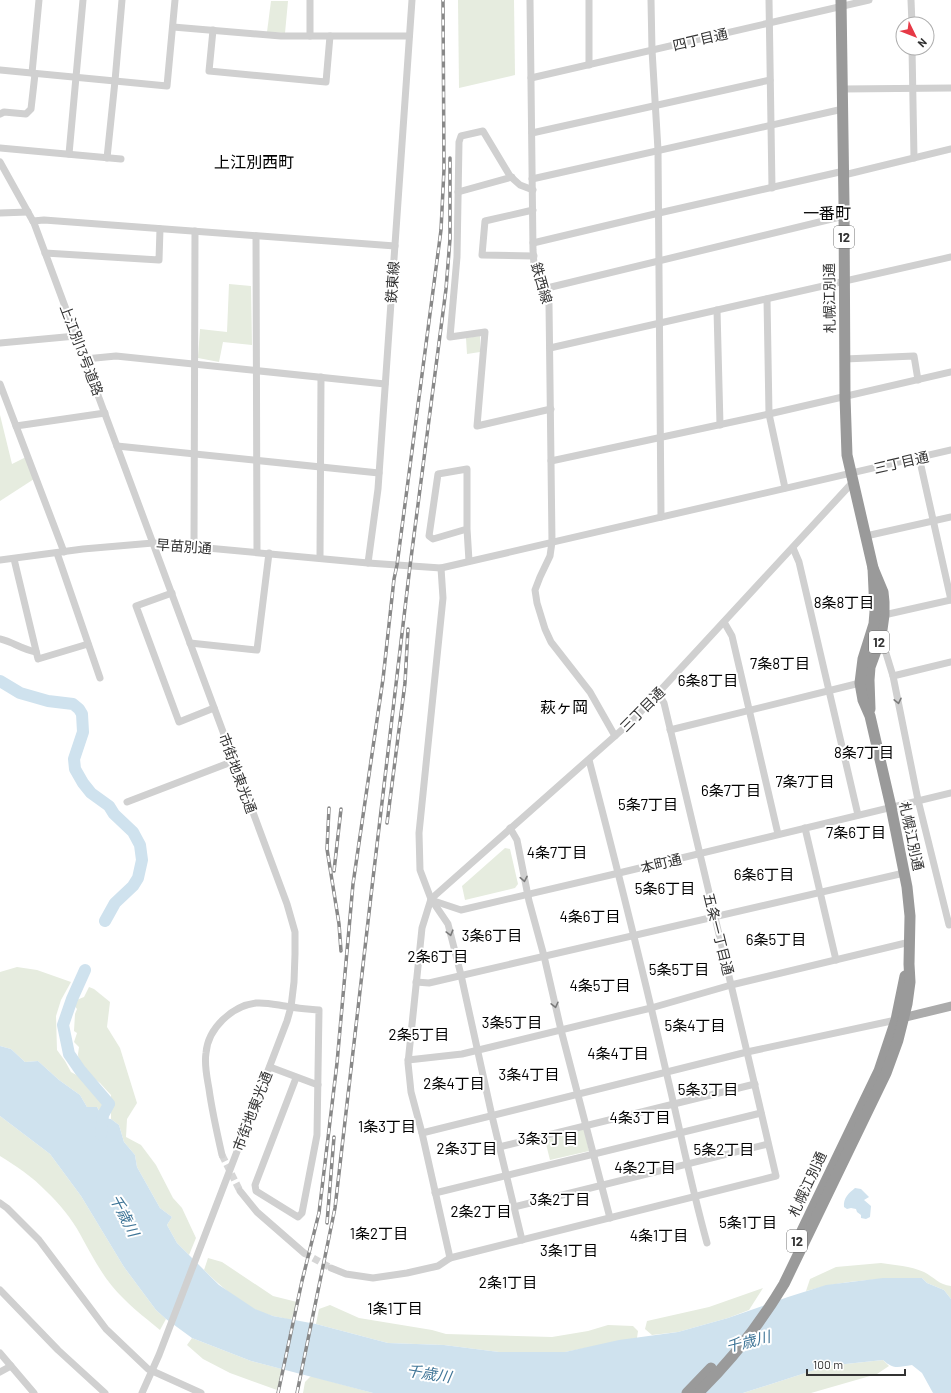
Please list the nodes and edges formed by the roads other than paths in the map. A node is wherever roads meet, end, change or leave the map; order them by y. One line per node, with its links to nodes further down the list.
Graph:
1 (39, 0): 25 (street)
2 (84, 0): 26 (street)
3 (122, 0): 29 (street)
4 (175, 0): 16 (street)
5 (310, 0): 18 (street)
6 (412, 0): 20 (street, 鉄東線)
7 (530, 0): 27 (street, 鉄西線)
8 (588, 0): 23 (street)
9 (651, 0): 21 (street)
10 (769, 0): 15 (street)
11 (869, 0): 13 (street, 四丁目通)
12 (912, 0): 14 (street)
13 (841, 3): 15 (street, 四丁目通); 32 (highway, 札幌江別通 / 12)
14 (912, 16)
15 (770, 23): 21 (street, 四丁目通); 28 (street)
16 (173, 27): 17 (street); 29 (street)
17 (213, 30): 18 (street); 19 (street)
18 (310, 36): 19 (street)
19 (330, 36): 20 (street)
20 (409, 36): 62 (street, 鉄東線)
21 (652, 50): 23 (street, 四丁目通); 33 (street)
22 (912, 56): 30 (street)
23 (589, 65): 27 (street, 四丁目通)
24 (0, 70): 25 (street)
25 (33, 74): 26 (street); 35 (street)
26 (77, 77): 29 (street); 41 (street)
27 (531, 78): 37 (street, 鉄西線)
28 (770, 80): 33 (street); 36 (street)
29 (115, 81): 42 (street)
30 (913, 88): 31 (street); 32 (street); 43 (street)
31 (951, 88)
32 (843, 89): 34 (highway, 札幌江別通 / 12)
33 (656, 106): 37 (street); 40 (street)
34 (843, 109): 36 (street); 46 (highway, 札幌江別通 / 12)
35 (0, 114)
36 (771, 125): 40 (street); 49 (street)
37 (532, 133): 48 (street, 鉄西線)
38 (0, 148): 41 (street)
39 (951, 149): 43 (street)
40 (658, 150): 48 (street); 55 (street)
41 (69, 154): 42 (street)
42 (107, 158): 44 (street)
43 (914, 158): 46 (street)
44 (121, 159)
45 (0, 162): 53 (street, 上江別13号道路)
46 (844, 173): 49 (street); 56 (highway, 札幌江別通 / 12)
47 (512, 177): 50 (street); 51 (street); 51 (street)
48 (532, 179): 50 (street, 鉄西線)
49 (772, 188): 55 (street)
50 (533, 190): 52 (street, 鉄西線)
51 (458, 192): 85 (street)
52 (533, 210): 61 (street, 鉄西線); 64 (street)
53 (28, 212): 54 (street); 57 (street, 上江別13号道路)
54 (0, 213)
55 (659, 213): 61 (street); 66 (street)
56 (844, 216): 66 (street); 67 (highway, 札幌江別通 / 12)
57 (33, 221): 58 (street); 63 (street, 上江別13号道路)
58 (160, 229): 59 (street); 63 (street)
59 (195, 231): 60 (street); 77 (street)
60 (256, 236): 62 (street); 78 (street)
61 (533, 244): 64 (street, 鉄西線)
62 (395, 246): 83 (street, 鉄東線)
63 (45, 253): 72 (street, 上江別13号道路)
64 (534, 256): 68 (street, 鉄西線)
65 (951, 257): 67 (street)
66 (659, 260): 68 (street); 71 (street)
67 (844, 281): 69 (street); 76 (highway, 札幌江別通 / 12)
68 (543, 288): 74 (street, 鉄西線)
69 (767, 299): 70 (street); 87 (street)
70 (717, 310): 71 (street); 88 (street)
71 (660, 323): 74 (street); 90 (street)
72 (76, 336): 73 (street); 75 (street, 上江別13号道路)
73 (0, 343)
74 (550, 348): 85 (street, 鉄西線)
75 (85, 359): 77 (street); 86 (street, 上江別13号道路)
76 (845, 359): 81 (street); 84 (highway, 札幌江別通 / 12)
77 (194, 364): 78 (street); 93 (street)
78 (256, 371): 80 (street); 95 (street)
79 (951, 372): 81 (street)
80 (321, 378): 83 (street); 97 (street)
81 (918, 380): 84 (street)
82 (0, 384): 89 (street)
83 (385, 384): 98 (street, 鉄東線)
84 (845, 397): 87 (street); 99 (highway, 札幌江別通 / 12)
85 (551, 409): 96 (street, 鉄西線)
86 (105, 413): 89 (street); 91 (street, 上江別13号道路)
87 (769, 414): 88 (street); 100 (street)
88 (720, 425): 90 (street)
89 (16, 426): 110 (street)
90 (661, 438): 96 (street); 101 (street)
91 (117, 446): 93 (street); 107 (street, 上江別13号道路)
92 (951, 450): 94 (street, 三丁目通)
93 (194, 454): 95 (street); 108 (street)
94 (919, 457): 99 (street, 三丁目通); 103 (street)
95 (257, 460): 97 (street); 111 (street)
96 (551, 461): 106 (street, 鉄西線)
97 (320, 467): 98 (street); 113 (street)
98 (379, 473): 117 (street, 鉄東線)
99 (851, 478): 100 (street, 早苗別通); 105 (highway, 札幌江別通 / 12); 109 (street, 三丁目通)
100 (785, 488): 101 (street, 早苗別通)
101 (661, 517): 106 (street, 早苗別通)
102 (951, 517): 103 (street)
103 (934, 522): 105 (street); 121 (street)
104 (467, 529): 104 (street); 116 (street)
105 (866, 536): 119 (highway, 札幌江別通 / 12)
106 (552, 542): 116 (street, 早苗別通); 139 (street, 鉄西線)
107 (153, 543): 108 (street, 早苗別通); 110 (street, 早苗別通); 120 (street, 市街地東光通)
108 (194, 546): 111 (street, 早苗別通)
109 (793, 548): 123 (street, 三丁目通); 133 (street)
110 (61, 552): 114 (street, 早苗別通); 127 (street)
111 (257, 552): 112 (street, 早苗別通)
112 (269, 553): 113 (street, 早苗別通); 126 (street)
113 (320, 558): 117 (street, 早苗別通)
114 (14, 559): 115 (street, 早苗別通); 128 (street)
115 (0, 560)
116 (469, 561): 118 (street, 早苗別通)
117 (368, 563): 118 (street, 早苗別通)
118 (441, 568): 155 (street)
119 (873, 568): 122 (highway, 札幌江別通 / 12); 132 (highway, 札幌江別通 / 12)
120 (172, 593): 126 (street, 市街地東光通); 135 (street)
121 (951, 600): 122 (street)
122 (884, 615): 124 (highway, 札幌江別通 / 12)
123 (724, 622): 134 (street, 三丁目通); 136 (street)
124 (881, 636): 130 (street); 137 (highway, 札幌江別通 / 12)
125 (0, 639): 128 (street)
126 (190, 643): 135 (street, 市街地東光通)
127 (88, 644): 128 (street); 131 (street)
128 (36, 652)
129 (951, 662): 130 (street)
130 (893, 676): 143 (street, one-way to 143)
131 (100, 678)
132 (860, 683): 133 (street); 137 (highway, 札幌江別通 / 12)
133 (829, 691): 136 (street); 146 (street)
134 (658, 693): 138 (street, 五条一丁目通); 139 (street, 三丁目通)
135 (214, 708): 141 (street, 市街地東光通)
136 (749, 710): 138 (street); 149 (street)
137 (870, 716): 145 (highway, 札幌江別通 / 12)
138 (670, 730): 150 (street, 五条一丁目通)
139 (615, 736): 140 (street, 三丁目通)
140 (589, 760): 147 (street, 三丁目通); 151 (street)
141 (234, 761): 144 (street); 166 (street, 市街地東光通)
142 (951, 792): 143 (street, 本町通)
143 (918, 800): 145 (street, 本町通); 157 (street)
144 (127, 802)
145 (891, 807): 146 (street, 本町通); 152 (highway, 札幌江別通 / 12)
146 (858, 815): 148 (street, 本町通)
147 (510, 828): 154 (street, one-way to 154); 155 (street, 三丁目通)
148 (805, 828): 149 (street, 本町通); 153 (street)
149 (778, 834): 150 (street, 本町通)
150 (700, 853): 151 (street, 本町通); 156 (street, 五条一丁目通)
151 (618, 873): 154 (street, 本町通); 158 (street)
152 (904, 873): 153 (street); 159 (highway, 札幌江別通 / 12)
153 (820, 892): 156 (street); 161 (street)
154 (528, 894): 155 (street, 本町通); 160 (street)
155 (431, 899): 162 (street, one-way to 162); 163 (street)
156 (715, 916): 158 (street); 164 (street, 五条一丁目通)
157 (949, 925)
158 (633, 935): 160 (street); 167 (street)
159 (910, 942): 161 (street); 168 (highway, 札幌江別通 / 12)
160 (544, 956): 162 (street); 169 (street, one-way to 169)
161 (836, 960): 164 (street)
162 (461, 975): 163 (street); 170 (street)
163 (416, 982): 172 (street)
164 (731, 985): 167 (street); 171 (street, 五条一丁目通)
165 (951, 1006): 168 (main road)
166 (291, 1007): 173 (street, 市街地東光通); 178 (street); 189 (street, 市街地東光通)
167 (651, 1008): 169 (street); 174 (street)
168 (900, 1018): 171 (street); 175 (highway, 札幌江別通 / 12)
169 (561, 1030): 170 (street); 179 (street)
170 (478, 1050): 172 (street); 182 (street)
171 (747, 1052): 174 (street); 177 (street, 五条一丁目通)
172 (408, 1060): 184 (street)
173 (270, 1066): 176 (street); 208 (street, 市街地東光通)
174 (666, 1072): 179 (street); 180 (street)
175 (883, 1072): 213 (highway, 札幌江別通 / 12); 214 (highway, 札幌江別通 / 12)
176 (296, 1078): 178 (street); 178 (street)
177 (755, 1084): 180 (street); 181 (street, 五条一丁目通)
178 (318, 1085)
179 (578, 1095): 182 (street); 183 (street)
180 (674, 1104): 183 (street); 185 (street)
181 (761, 1113): 185 (street); 186 (street, 五条一丁目通)
182 (492, 1116): 184 (street); 187 (street)
183 (586, 1126): 187 (street); 188 (street)
184 (422, 1133): 194 (street)
185 (680, 1133): 188 (street); 190 (street)
186 (768, 1144): 190 (street); 195 (street, 五条一丁目通)
187 (499, 1147): 191 (street)
188 (593, 1154): 191 (street); 192 (street)
189 (222, 1155)
190 (687, 1164): 192 (street); 195 (street)
191 (506, 1176): 194 (street); 197 (street)
192 (602, 1186): 197 (street); 198 (street)
193 (240, 1191): 201 (street)
194 (435, 1193): 202 (street)
195 (694, 1196): 198 (street); 200 (street)
196 (0, 1203): 208 (street)
197 (514, 1207): 199 (street)
198 (610, 1218): 199 (street)
199 (522, 1240): 202 (street)
200 (707, 1242)
201 (304, 1253)
202 (450, 1258): 203 (street)
203 (331, 1268)
204 (0, 1290): 210 (street)
205 (0, 1353): 206 (street)
206 (11, 1366): 207 (street); 209 (street)
207 (0, 1372)
208 (152, 1372): 211 (street); 212 (street)
209 (34, 1393)
210 (105, 1393)
211 (142, 1393)
212 (201, 1393)
213 (687, 1393)
214 (698, 1393)

